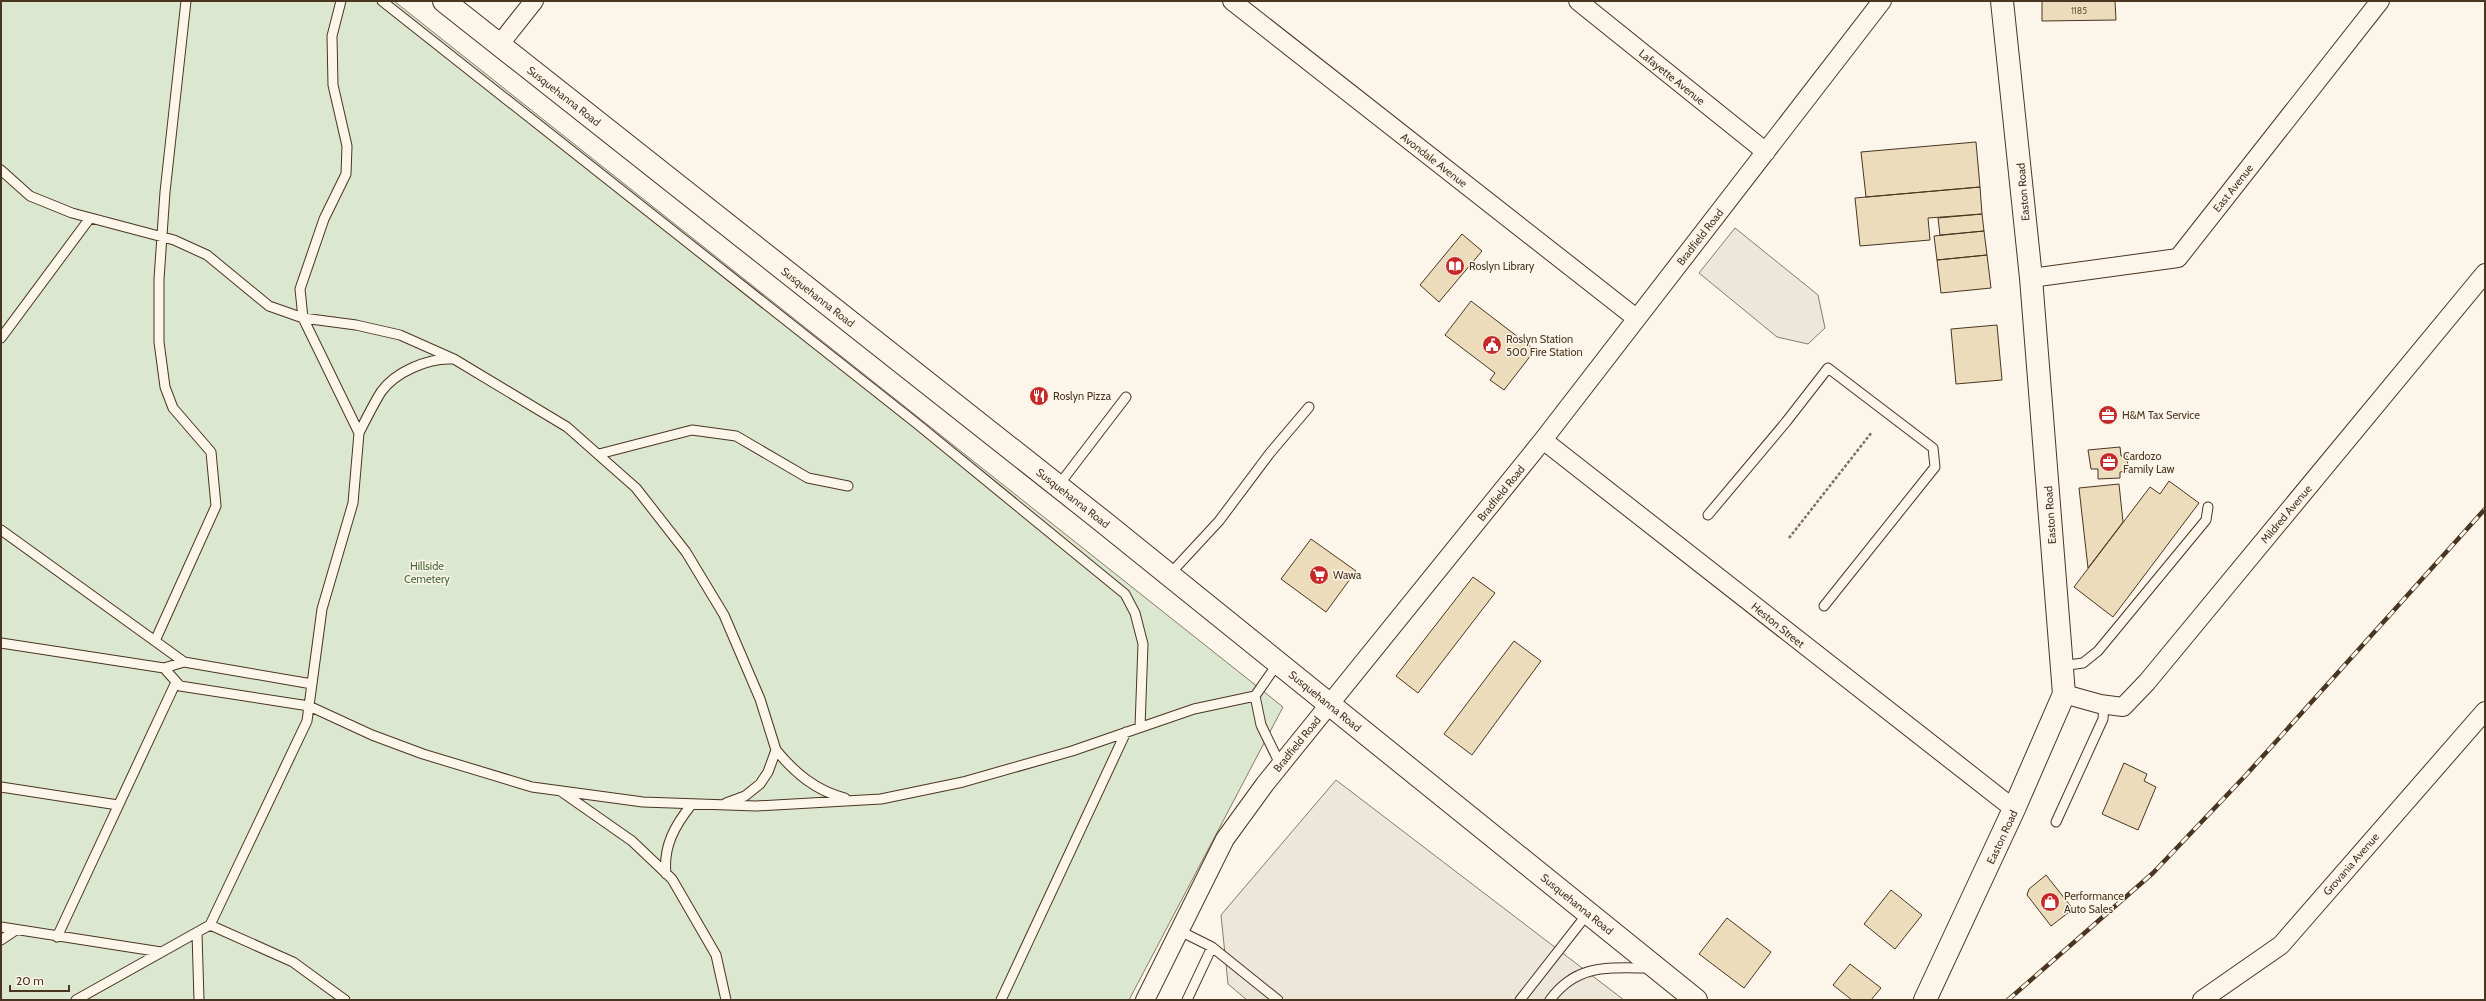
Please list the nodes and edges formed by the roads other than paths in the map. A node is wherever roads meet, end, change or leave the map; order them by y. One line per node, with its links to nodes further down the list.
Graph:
1 (186, 1): 15 (lane)
2 (341, 1): 18 (lane)
3 (382, 1): 48 (lane)
4 (444, 1): 11 (main road, Susquehanna Road)
5 (534, 1): 11 (street)
6 (1232, 1): 19 (street, Avondale Avenue)
7 (1578, 1): 12 (street, Lafayette Avenue)
8 (1882, 1): 12 (street, Bradfield Road)
9 (2002, 1): 17 (main road, Easton Road)
10 (2380, 1): 17 (street, East Avenue)
11 (499, 45): 28 (main road, Susquehanna Road)
12 (1766, 152): 19 (street, Bradfield Road)
13 (1, 170): 14 (lane)
14 (90, 218): 15 (lane); 20 (lane)
15 (162, 238): 18 (lane); 34 (lane)
16 (2485, 273): 44 (street, Mildred Avenue)
17 (2031, 278): 38 (main road, Easton Road)
18 (303, 318): 21 (lane); 24 (lane)
19 (1636, 318): 25 (street, Bradfield Road)
20 (1, 338)
21 (454, 359): 24 (lane); 26 (lane)
22 (1126, 397): 28 (lane)
23 (1310, 407): 32 (lane)
24 (359, 433): 41 (lane)
25 (1543, 440): 45 (street, Bradfield Road); 58 (street, Heston Street)
26 (599, 454): 27 (lane); 50 (lane)
27 (848, 486)
28 (1058, 486): 32 (main road, Susquehanna Road)
29 (2208, 507): 38 (lane)
30 (1708, 515): 33 (lane)
31 (2, 532): 34 (lane)
32 (1169, 575): 37 (main road, Susquehanna Road)
33 (1824, 606)
34 (155, 641): 36 (lane)
35 (1, 642): 39 (lane)
36 (184, 662): 39 (lane); 41 (lane)
37 (1278, 663): 43 (lane); 45 (main road, Susquehanna Road)
38 (2061, 666): 42 (main road, Easton Road)
39 (164, 668): 40 (lane)
40 (176, 682): 46 (lane); 56 (lane)
41 (312, 684): 46 (lane)
42 (2064, 694): 44 (street, Mildred Avenue); 58 (main road, Easton Road)
43 (1255, 696): 48 (lane); 51 (lane)
44 (2104, 704): 59 (lane)
45 (1330, 705): 51 (street, Bradfield Road); 61 (main road, Susquehanna Road)
46 (309, 706): 53 (lane); 62 (lane)
47 (2485, 711): 84 (street, Grovania Avenue)
48 (1140, 727): 49 (lane)
49 (1126, 732): 54 (lane); 76 (lane)
50 (776, 750): 54 (lane); 57 (lane)
51 (1280, 764): 65 (street, Bradfield Road)
52 (1, 787): 56 (lane)
53 (560, 791): 55 (lane); 60 (lane)
54 (855, 800): 57 (lane)
55 (692, 804): 57 (lane); 60 (lane)
56 (118, 805): 67 (lane)
57 (722, 805)
58 (2014, 810): 83 (main road, Easton Road)
59 (2056, 822)
60 (666, 874): 75 (lane)
61 (1588, 913): 71 (main road, Susquehanna Road); 80 (lane)
62 (210, 925): 66 (lane); 74 (lane)
63 (1, 927): 64 (lane)
64 (16, 930): 67 (lane); 68 (lane)
65 (1180, 931): 69 (lane); 77 (street, Bradfield Road)
66 (197, 933): 70 (lane); 73 (lane)
67 (57, 937): 70 (lane)
68 (1, 940)
69 (1212, 947): 78 (lane); 79 (lane)
70 (161, 952): 72 (lane)
71 (1656, 968): 81 (lane); 82 (main road, Susquehanna Road)
72 (76, 1000)
73 (199, 1000)
74 (345, 1000)
75 (726, 1000)
76 (1001, 1000)
77 (1146, 1000)
78 (1187, 1000)
79 (1278, 1000)
80 (1520, 1000)
81 (1550, 1000)
82 (1696, 1000)
83 (1925, 1000)
84 (2202, 1000)

